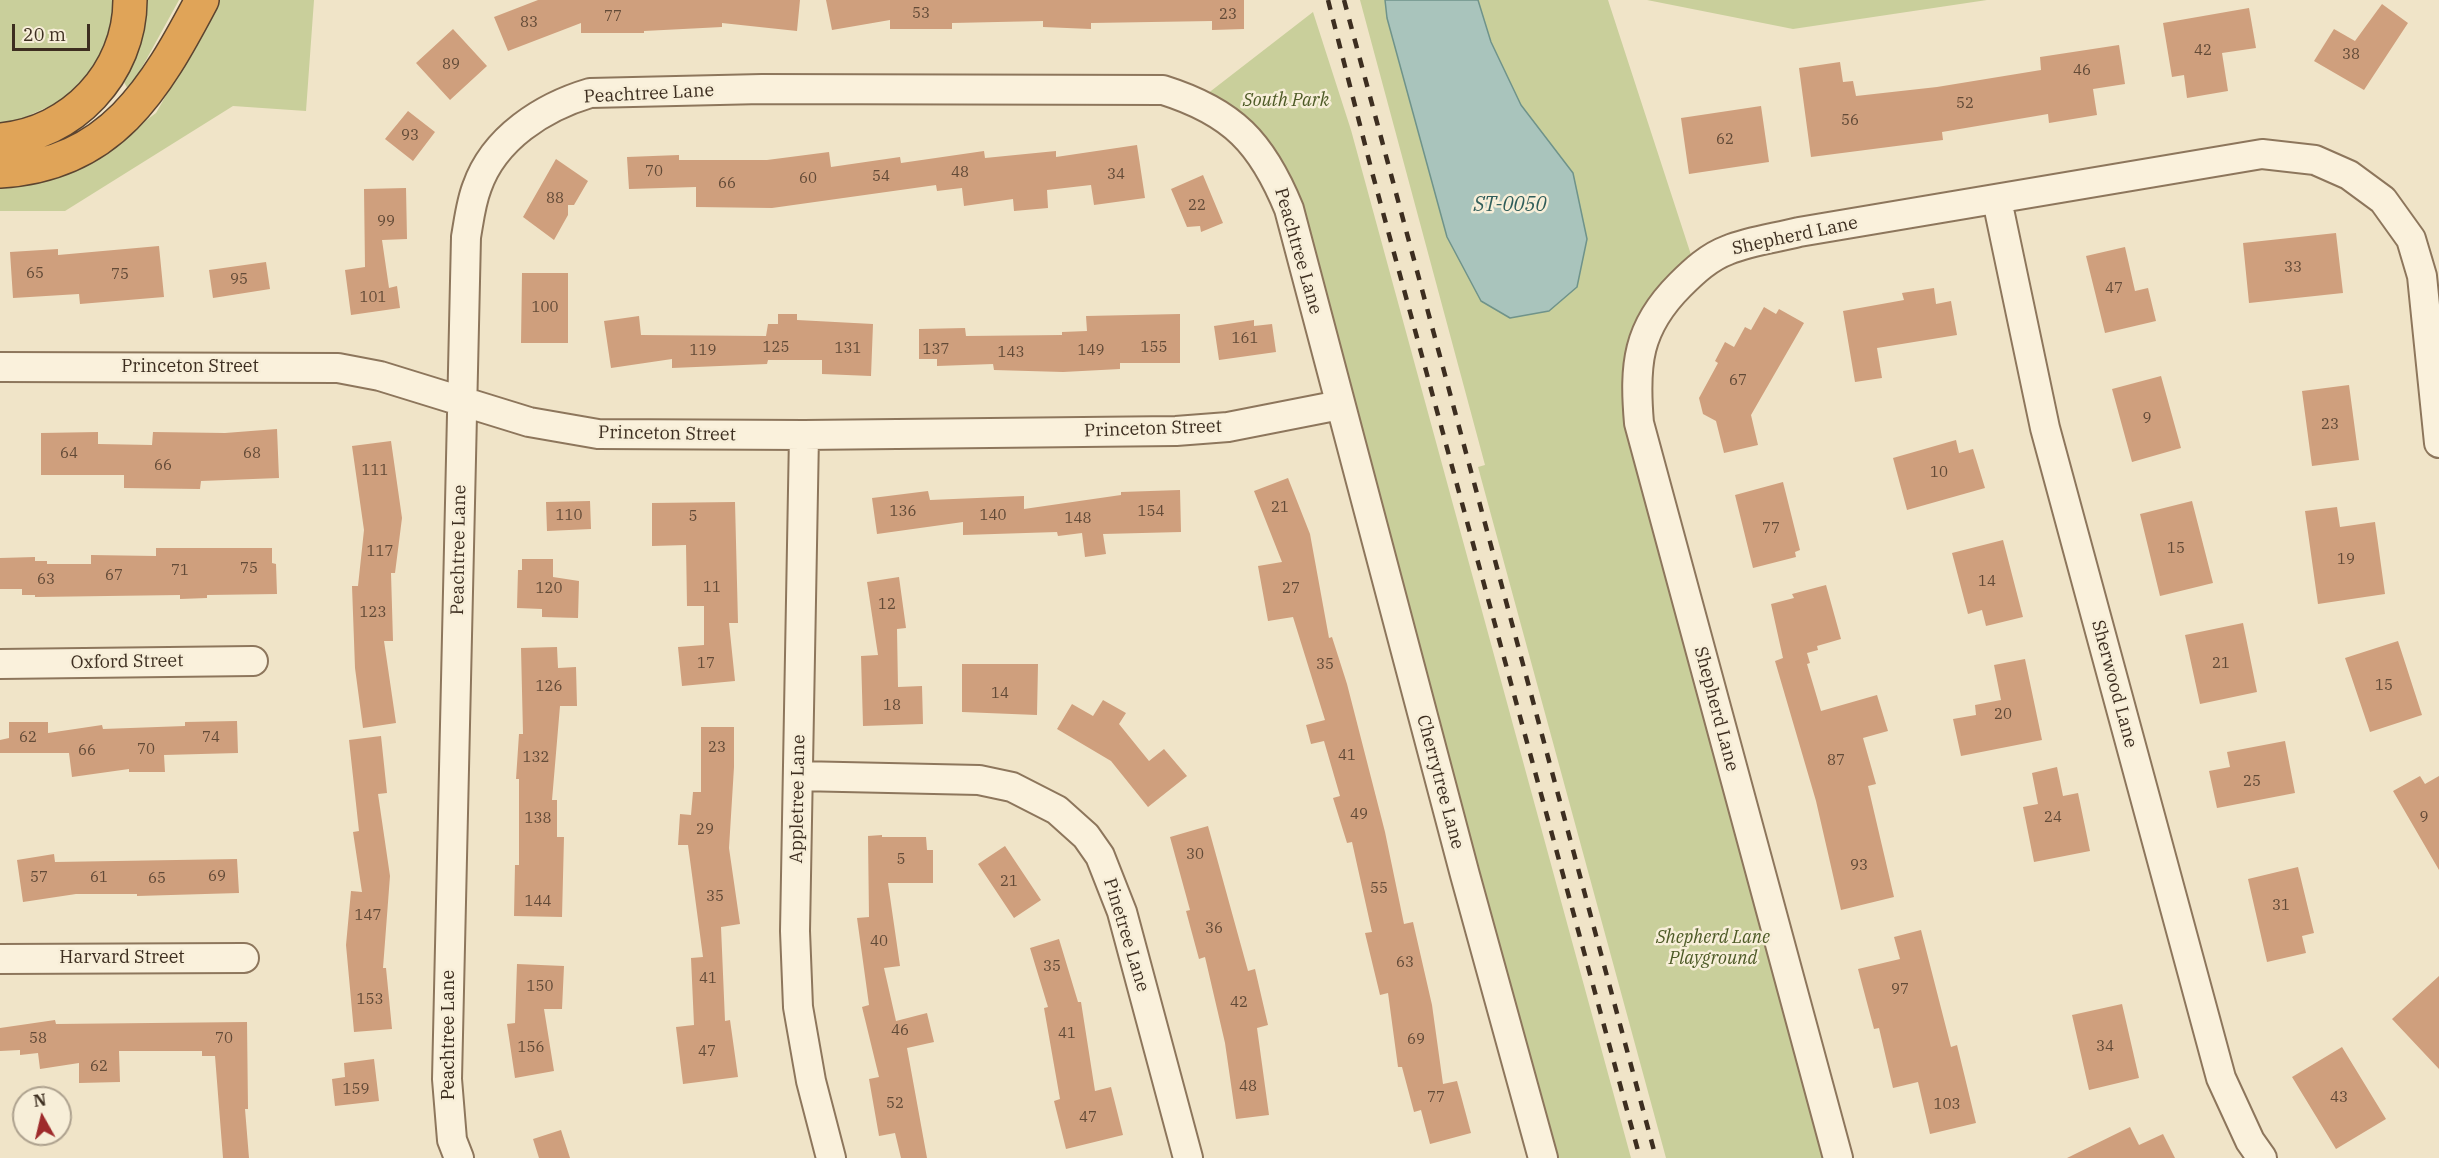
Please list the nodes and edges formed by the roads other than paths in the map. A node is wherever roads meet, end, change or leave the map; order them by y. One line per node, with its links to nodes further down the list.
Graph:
1 (130, 0): 3 (highway)
2 (202, 0): 4 (highway)
3 (0, 140)
4 (0, 171)
5 (1997, 200): 10 (street, Shepherd Lane); 20 (street, Shepherd Lane); 21 (street, Sherwood Lane)
6 (0, 367): 7 (street, Princeton Street)
7 (462, 400): 8 (street, Peachtree Lane); 9 (street, Princeton Street); 16 (street, Peachtree Lane)
8 (1340, 405): 9 (street, Princeton Street); 19 (street, Cherrytree Lane)
9 (804, 435): 13 (street, Appletree Lane)
10 (2439, 443)
11 (254, 661): 12 (street, Oxford Street)
12 (0, 664)
13 (798, 776): 17 (street, Appletree Lane); 18 (street, Pinetree Lane)
14 (0, 958): 15 (street, Harvard Street)
15 (244, 958)
16 (459, 1158)
17 (831, 1158)
18 (1188, 1158)
19 (1543, 1158)
20 (1838, 1158)
21 (2262, 1158)

